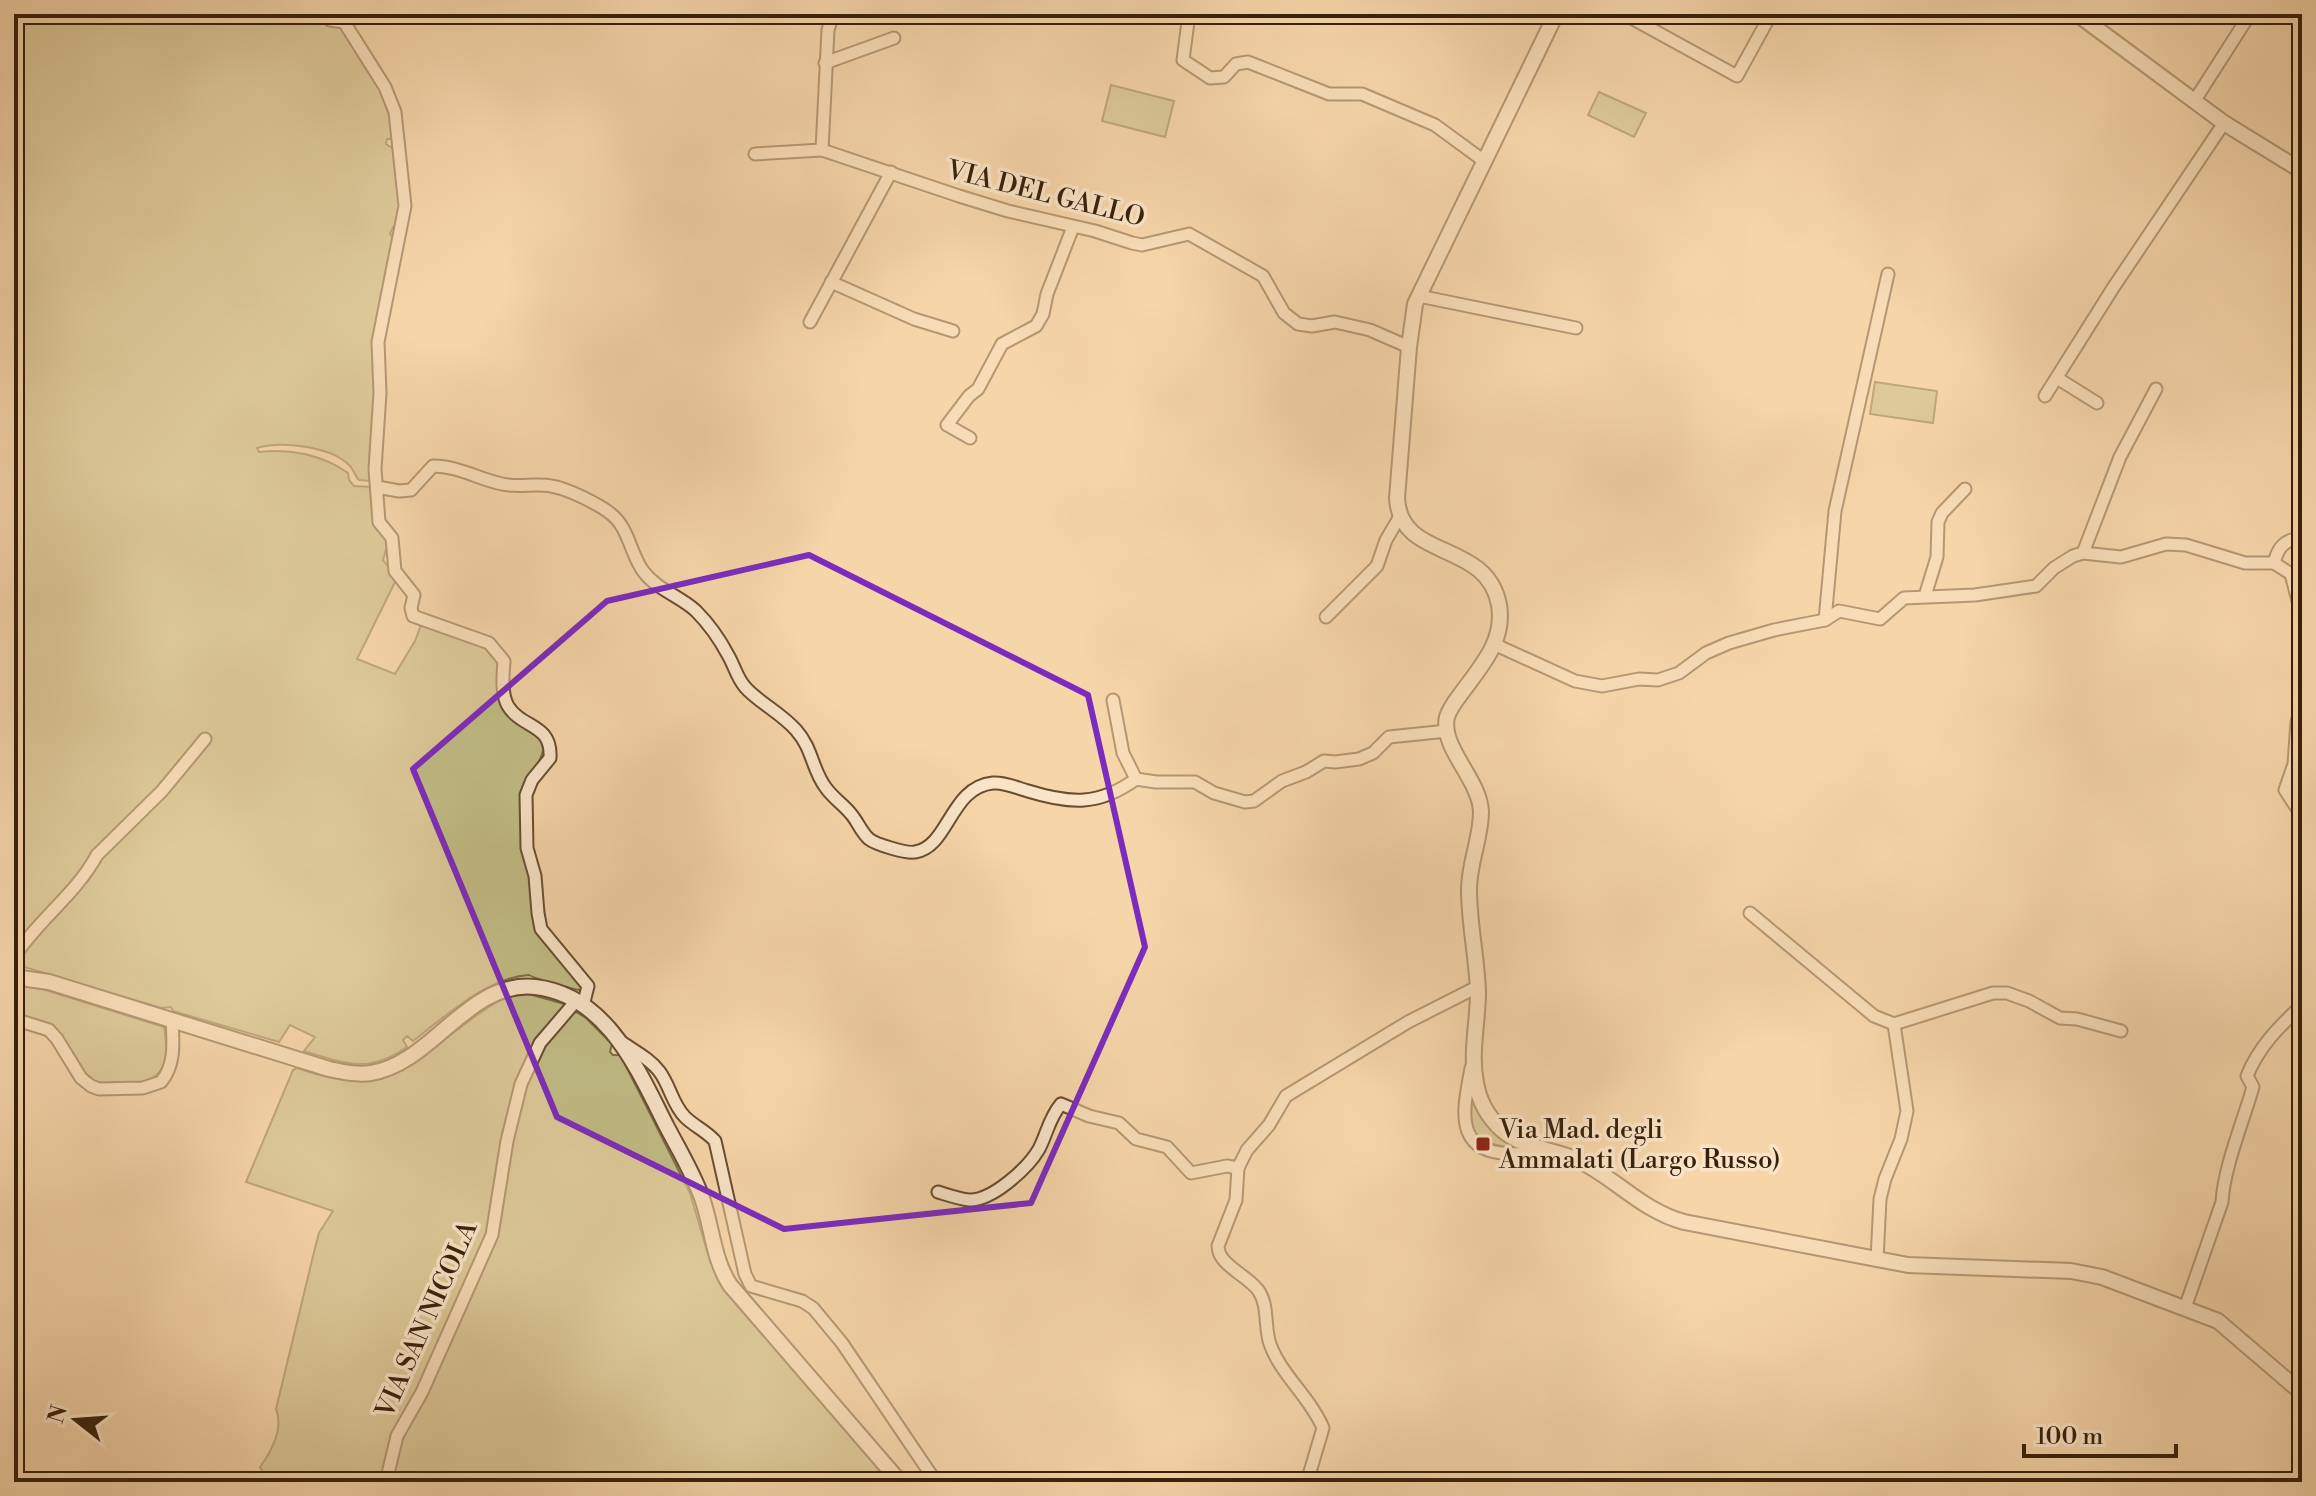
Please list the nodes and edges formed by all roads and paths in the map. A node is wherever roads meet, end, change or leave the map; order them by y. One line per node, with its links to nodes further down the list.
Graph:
1 (324, 14): 31 (street)
2 (833, 14): 10 (street)
3 (1189, 14): 15 (street)
4 (1556, 14): 15 (street)
5 (1624, 14): 6 (street)
6 (1771, 14)
7 (2078, 14): 11 (street)
8 (2250, 14): 11 (street)
9 (894, 38): 10 (street)
10 (825, 63): 13 (street)
11 (2195, 100): 12 (street)
12 (2224, 123): 16 (street); 26 (street)
13 (822, 150): 14 (street); 17 (street, VIA DEL GALLO)
14 (755, 154)
15 (1484, 161): 21 (street)
16 (2302, 171)
17 (891, 172): 18 (street, VIA DEL GALLO); 20 (street)
18 (1073, 227): 25 (street, VIA DEL GALLO); 30 (street)
19 (1888, 274): 40 (street)
20 (831, 282): 22 (street); 24 (street)
21 (1419, 296): 23 (street); 25 (street)
22 (810, 322)
23 (1576, 328)
24 (953, 331)
25 (1409, 347): 33 (street)
26 (2057, 378): 28 (street); 29 (street)
27 (2156, 389): 35 (street)
28 (2045, 396)
29 (2097, 403)
30 (970, 438)
31 (377, 487): 46 (street); 52 (street)
32 (1965, 489): 37 (street)
33 (1399, 518): 39 (street); 41 (street)
34 (2302, 538): 36 (street)
35 (2083, 553): 36 (street); 37 (street)
36 (2274, 563): 38 (street)
37 (1925, 596): 40 (street)
38 (2302, 616)
39 (1326, 617)
40 (1825, 620): 41 (street)
41 (1496, 645): 44 (street)
42 (1113, 700): 46 (street)
43 (2302, 707): 47 (street)
44 (1447, 731): 46 (street); 51 (street)
45 (205, 739): 49 (street)
46 (1136, 779)
47 (2302, 816)
48 (1750, 913): 56 (street)
49 (14, 957)
50 (14, 977): 55 (street)
51 (1477, 987): 59 (street); 61 (street)
52 (580, 1003): 55 (street); 58 (street); 66 (street, VIA SAN NICOLA)
53 (2302, 1005): 64 (street)
54 (14, 1019): 55 (street)
55 (172, 1020)
56 (1894, 1024): 57 (street); 63 (street)
57 (2121, 1031)
58 (620, 1041): 67 (street); 68 (street)
59 (1474, 1053): 60 (street); 60 (street)
60 (1558, 1154): 63 (street)
61 (1238, 1168): 62 (street); 69 (street)
62 (938, 1192)
63 (1877, 1260): 64 (street)
64 (2185, 1308): 65 (street)
65 (2302, 1393)
66 (386, 1482)
67 (900, 1482)
68 (936, 1482)
69 (1307, 1482)

